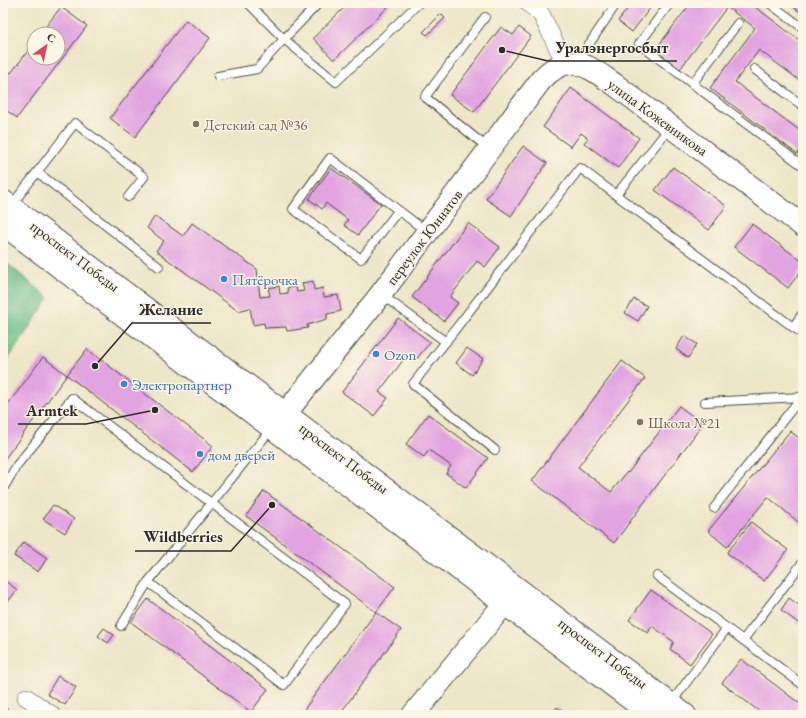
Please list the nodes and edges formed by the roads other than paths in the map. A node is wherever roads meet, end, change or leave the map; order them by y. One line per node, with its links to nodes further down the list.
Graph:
1 (248, 3): 12 (lane)
2 (319, 3): 12 (lane)
3 (419, 3): 12 (lane)
4 (528, 3): 13 (street)
5 (617, 3): 8 (lane)
6 (670, 3): 16 (lane)
7 (769, 3): 11 (lane)
8 (612, 7): 13 (lane)
9 (485, 17): 19 (lane)
10 (738, 23): 16 (lane)
11 (803, 28)
12 (284, 39): 15 (lane)
13 (571, 63): 18 (main road, улица Кожевникова); 19 (main road, переулок Юннатов)
14 (754, 69): 17 (lane)
15 (218, 76)
16 (692, 84): 20 (lane)
17 (803, 106)
18 (671, 126): 22 (lane); 26 (main road, улица Кожевникова)
19 (490, 150): 27 (main road, переулок Юннатов)
20 (802, 163)
21 (37, 172): 23 (lane); 24 (lane); 28 (lane)
22 (616, 195): 31 (lane); 33 (lane)
23 (128, 197)
24 (5, 211): 36 (main road, проспект Победы)
25 (398, 211): 25 (lane); 27 (lane)
26 (803, 226)
27 (427, 233): 29 (main road, переулок Юннатов)
28 (159, 267)
29 (381, 294): 33 (lane); 36 (main road, переулок Юннатов)
30 (803, 313): 31 (lane)
31 (793, 327): 32 (lane)
32 (803, 334)
33 (446, 342): 37 (lane)
34 (802, 396): 35 (lane); 40 (lane)
35 (705, 402)
36 (279, 421): 39 (lane); 44 (main road, проспект Победы)
37 (495, 450)
38 (3, 489): 39 (lane)
39 (211, 503): 43 (lane); 43 (lane)
40 (714, 508)
41 (803, 562): 47 (lane)
42 (657, 576): 46 (lane)
43 (148, 582): 45 (lane)
44 (511, 595): 50 (main road, проспект Победы); 52 (main road); 53 (main road, проспект Победы)
45 (121, 626)
46 (727, 628): 47 (lane); 50 (lane)
47 (743, 640): 48 (lane)
48 (803, 685)
49 (26, 697): 51 (street)
50 (678, 709)
51 (52, 715)
52 (413, 715)
53 (652, 715)

